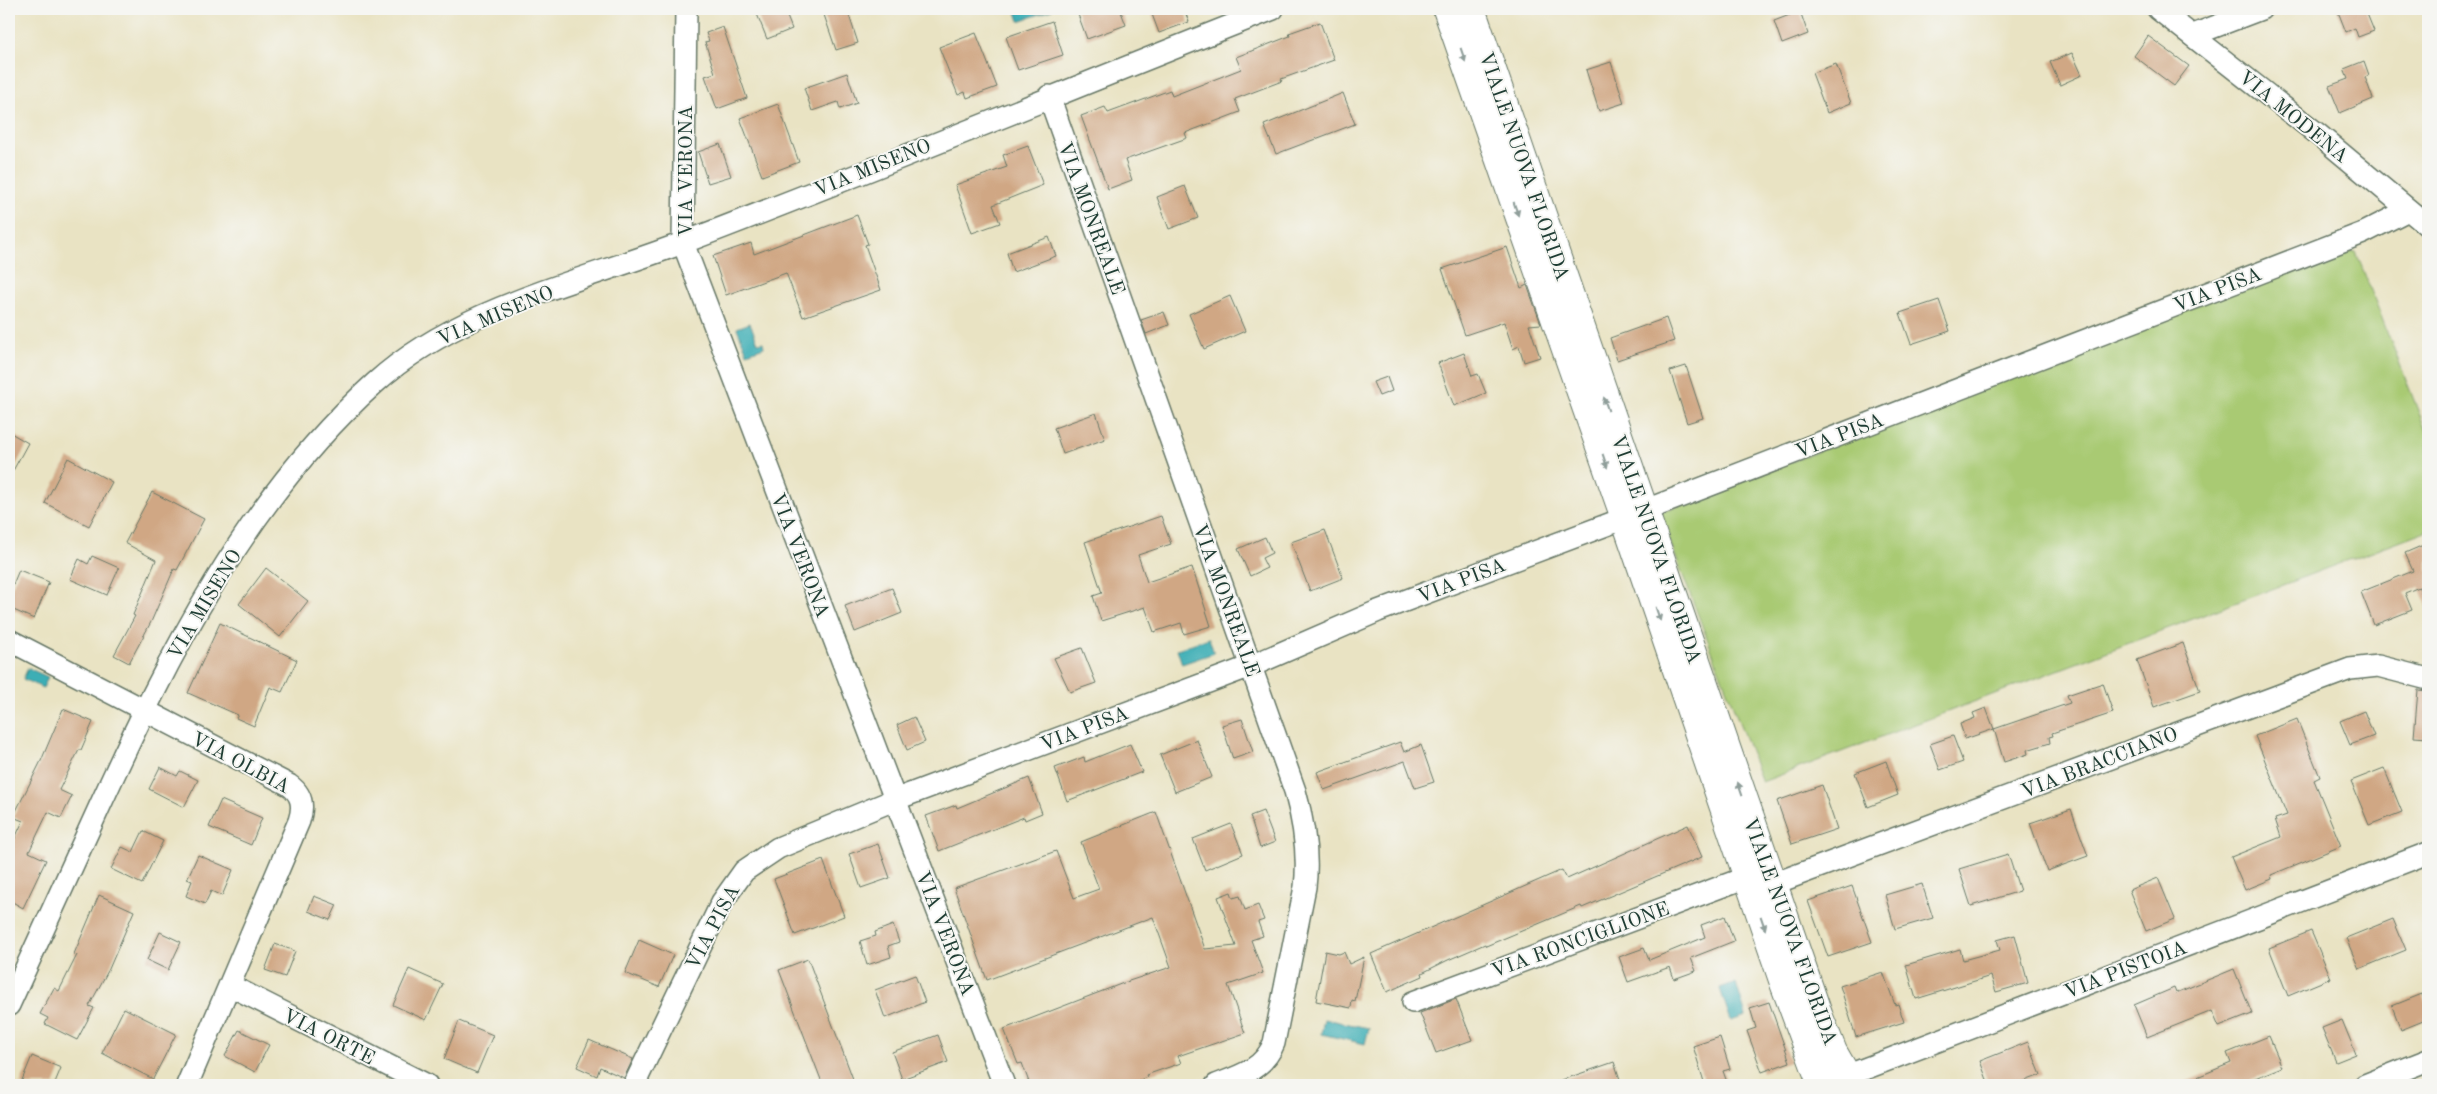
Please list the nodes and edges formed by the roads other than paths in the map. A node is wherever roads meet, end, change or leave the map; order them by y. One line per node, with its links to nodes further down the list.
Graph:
1 (1273, 9): 8 (street, VIA MISENO)
2 (1447, 9): 12 (street, VIALE NUOVA FLORIDA, one-way to 12)
3 (1471, 9): 12 (street, VIALE NUOVA FLORIDA, one-way to 3)
4 (2158, 9): 7 (street, VIA MODENA)
5 (2260, 9): 7 (street)
6 (689, 10): 11 (street, VIA VERONA)
7 (2193, 35): 9 (street, VIA MODENA)
8 (1049, 96): 11 (street, VIA MISENO); 14 (street, VIA MONREALE)
9 (2408, 210): 10 (street, VIA MODENA); 12 (street, VIA PISA)
10 (2428, 226)
11 (683, 243): 16 (street, VIA MISENO); 18 (street, VIA VERONA)
12 (1634, 515): 14 (street, VIA PISA); 17 (street, VIALE NUOVA FLORIDA)
13 (9, 640): 16 (street, VIA OLBIA)
14 (1251, 666): 18 (street, VIA PISA); 31 (street, VIA MONREALE)
15 (2428, 679): 21 (street, VIA BRACCIANO)
16 (144, 711): 22 (street, VIA OLBIA); 24 (street, VIA MISENO)
17 (1714, 747): 20 (street, VIALE NUOVA FLORIDA); 21 (street, VIALE NUOVA FLORIDA, one-way to 17)
18 (894, 800): 29 (street, VIA PISA); 30 (street, VIA VERONA)
19 (2428, 853): 26 (street, VIA PISTOIA)
20 (1747, 877): 21 (street); 23 (street, VIA RONCIGLIONE); 26 (street, VIALE NUOVA FLORIDA, one-way to 26)
21 (1773, 884): 26 (street, VIALE NUOVA FLORIDA)
22 (231, 986): 27 (street, VIA OLBIA); 28 (street, VIA ORTE)
23 (1412, 1002)
24 (9, 1005)
25 (2428, 1060): 32 (street)
26 (1833, 1083)
27 (187, 1085)
28 (427, 1085)
29 (634, 1085)
30 (1004, 1085)
31 (1216, 1085)
32 (2365, 1085)

